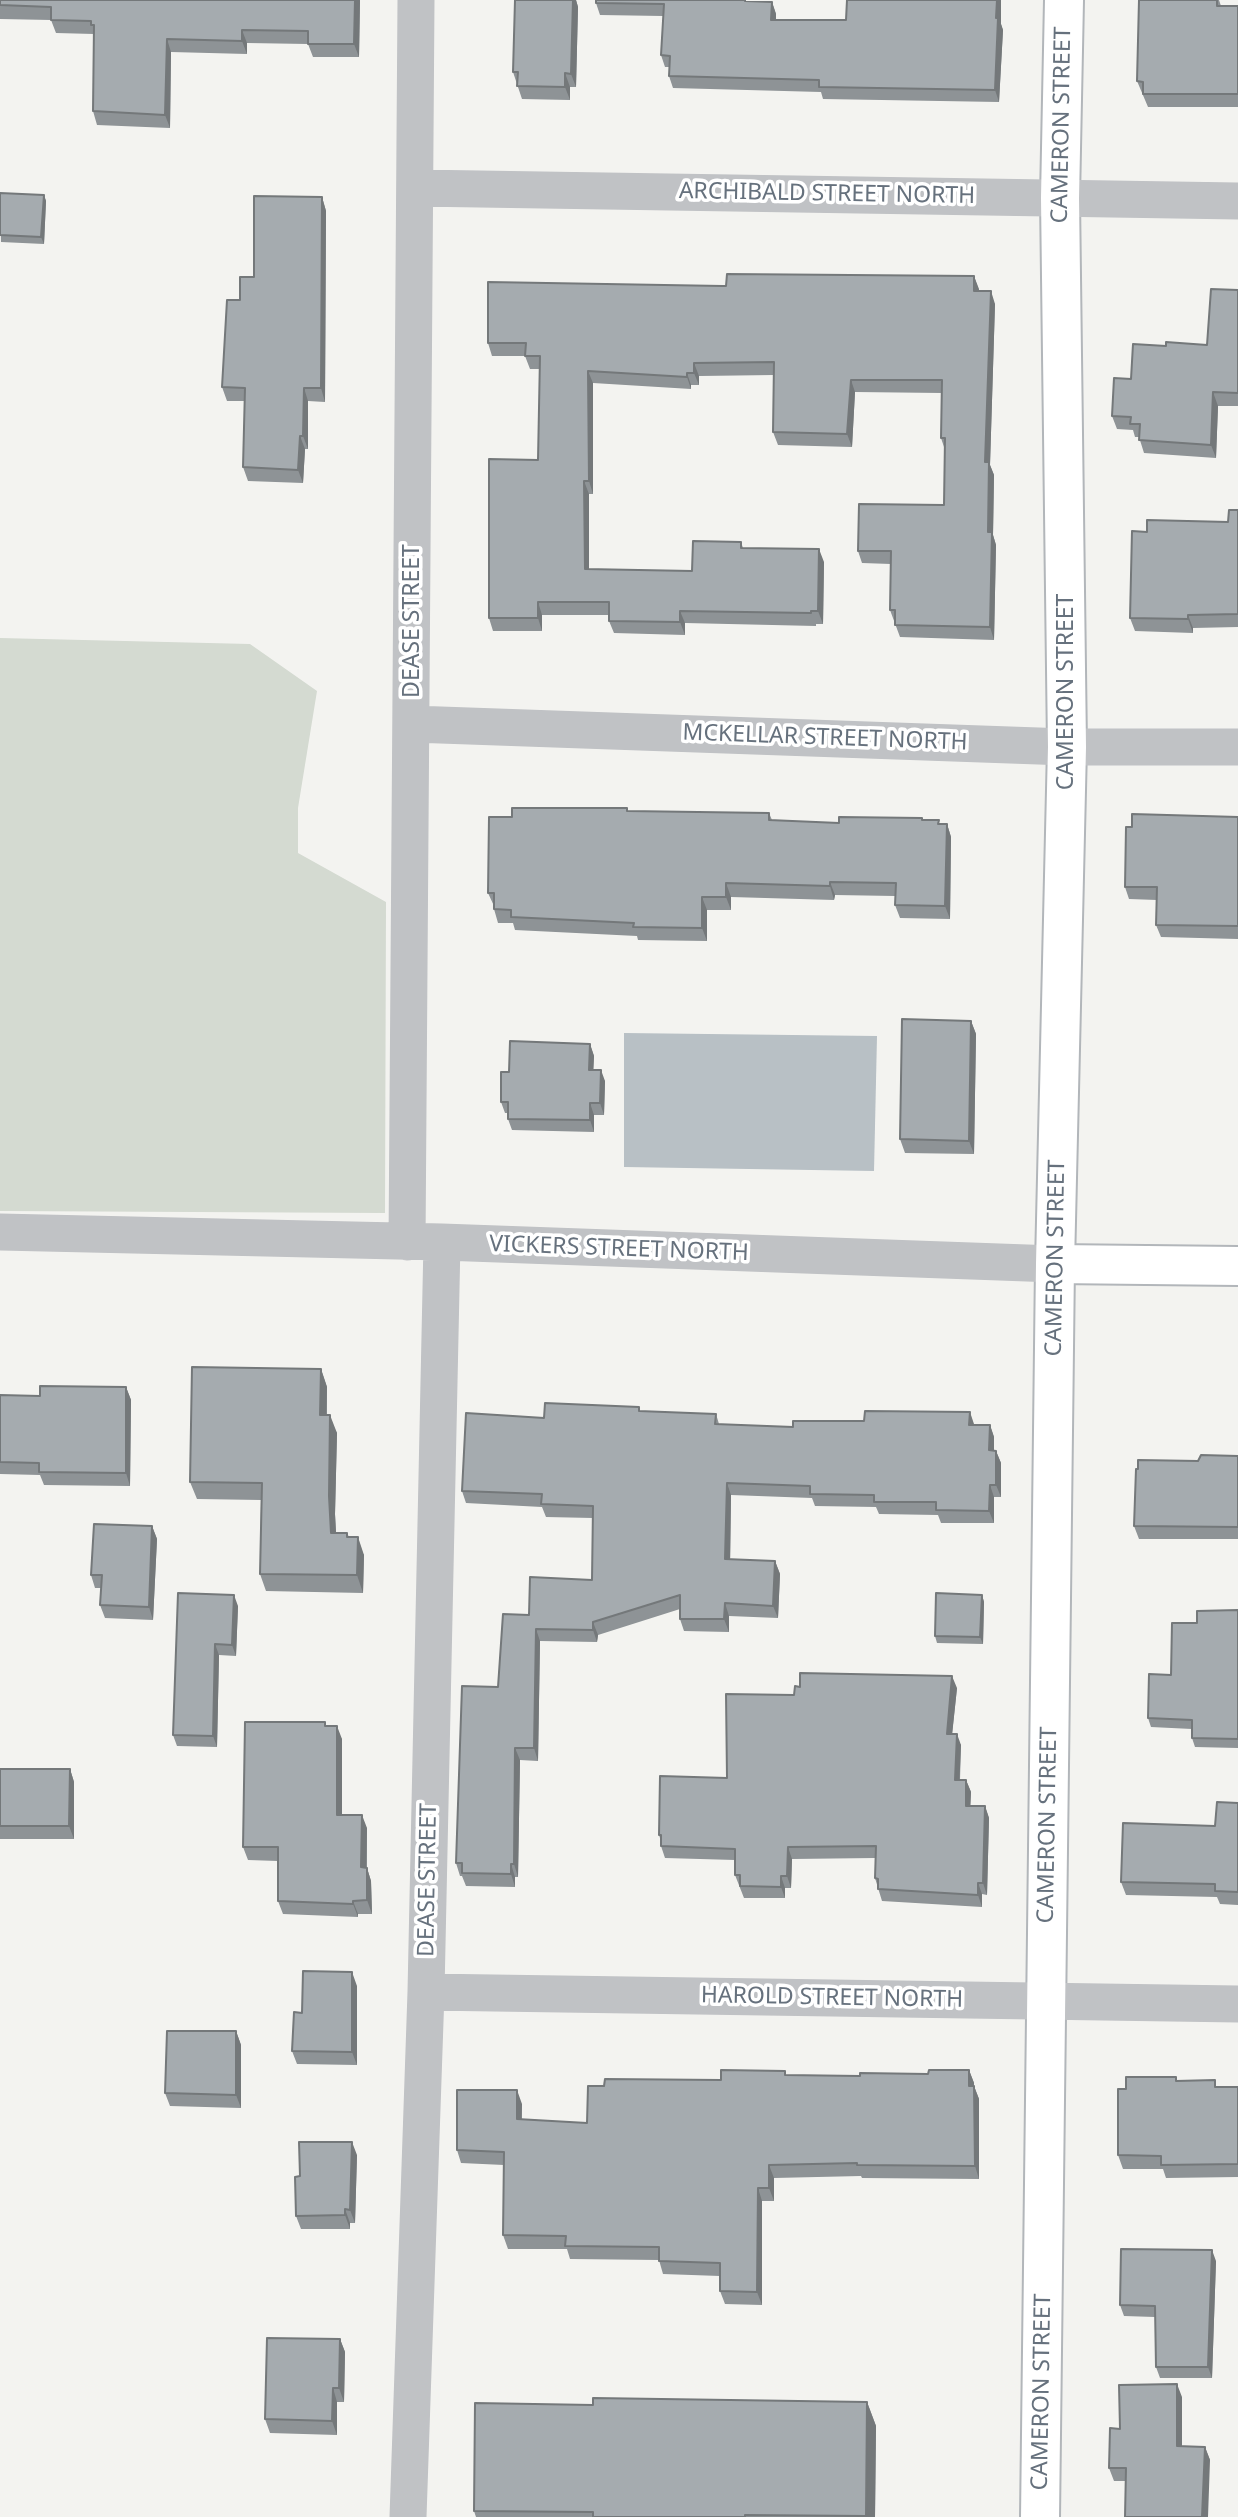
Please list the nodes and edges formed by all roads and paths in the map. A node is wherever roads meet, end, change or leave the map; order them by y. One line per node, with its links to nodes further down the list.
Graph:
1 (416, 0): 3 (street, DEASE STREET)
2 (1064, 0): 4 (street, CAMERON STREET)
3 (416, 188): 4 (street, ARCHIBALD STREET NORTH); 6 (street, DEASE STREET)
4 (1060, 198): 5 (street, ARCHIBALD STREET NORTH); 7 (street, CAMERON STREET)
5 (1238, 201)
6 (411, 724): 7 (street, MCKELLAR STREET NORTH); 10 (street, DEASE STREET)
7 (1068, 747): 8 (street, MCKELLAR STREET NORTH); 11 (street, CAMERON STREET)
8 (1238, 747)
9 (0, 1231): 10 (street, VICKERS STREET NORTH)
10 (424, 1242): 11 (street, VICKERS STREET NORTH); 13 (street, DEASE STREET)
11 (1055, 1264): 12 (street, VICKERS STREET NORTH); 14 (street, CAMERON STREET)
12 (1238, 1266)
13 (426, 1992): 14 (street, HAROLD STREET NORTH); 16 (street, DEASE STREET)
14 (1046, 2001): 15 (street, HAROLD STREET NORTH); 17 (street, CAMERON STREET)
15 (1238, 2004)
16 (408, 2517)
17 (1040, 2517)

